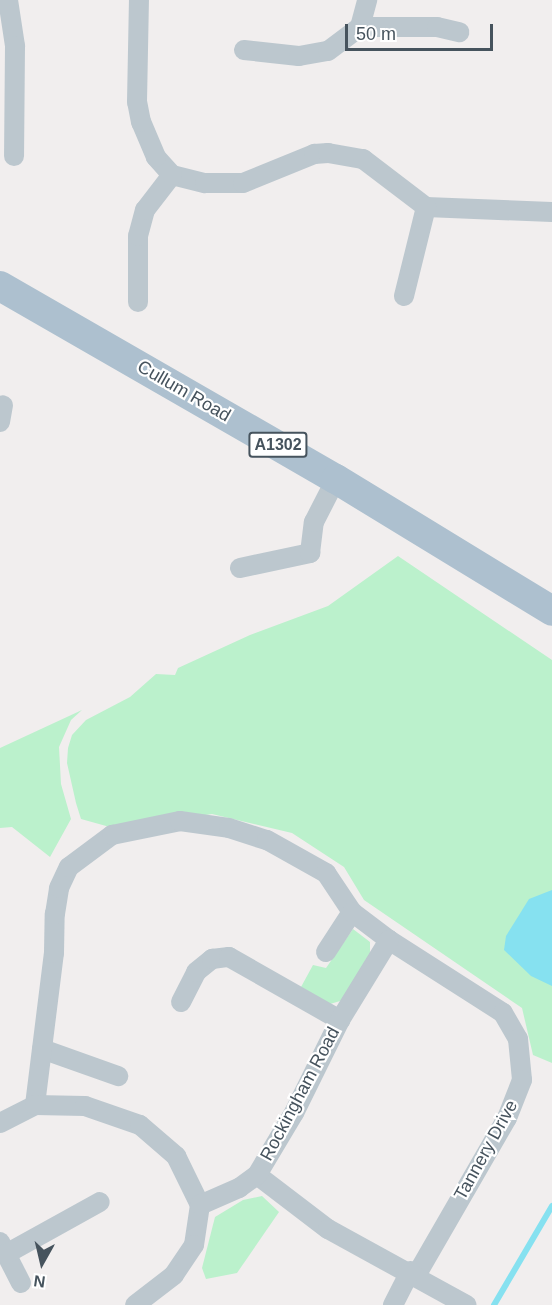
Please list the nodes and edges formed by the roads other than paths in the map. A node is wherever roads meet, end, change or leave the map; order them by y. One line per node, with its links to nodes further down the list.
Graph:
1 (8, 0): 7 (street)
2 (140, 0): 8 (street)
3 (367, 0): 4 (street)
4 (360, 27): 5 (street); 6 (street)
5 (459, 32)
6 (244, 50)
7 (14, 156)
8 (172, 175): 9 (street); 13 (street)
9 (426, 207): 10 (street); 12 (street)
10 (552, 212)
11 (0, 286): 14 (main road, Cullum Road / A1302)
12 (404, 296)
13 (138, 302)
14 (336, 479): 15 (street); 16 (main road, Cullum Road / A1302)
15 (240, 568)
16 (552, 611)
17 (352, 912): 18 (street); 19 (street); 22 (street)
18 (389, 940): 21 (street, Rockingham Road); 30 (street, Tannery Drive)
19 (326, 951)
20 (181, 1002): 21 (street, Rockingham Road)
21 (340, 1020): 26 (street, Rockingham Road)
22 (42, 1049): 23 (street); 24 (street)
23 (118, 1076)
24 (35, 1105): 25 (street); 28 (street)
25 (0, 1123)
26 (257, 1175): 28 (street, Rockingham Road); 30 (street)
27 (100, 1202): 29 (street)
28 (200, 1205): 32 (street)
29 (3, 1248): 31 (street)
30 (413, 1273): 33 (street, Tannery Drive); 34 (street)
31 (21, 1283)
32 (135, 1305)
33 (393, 1305)
34 (466, 1305)

